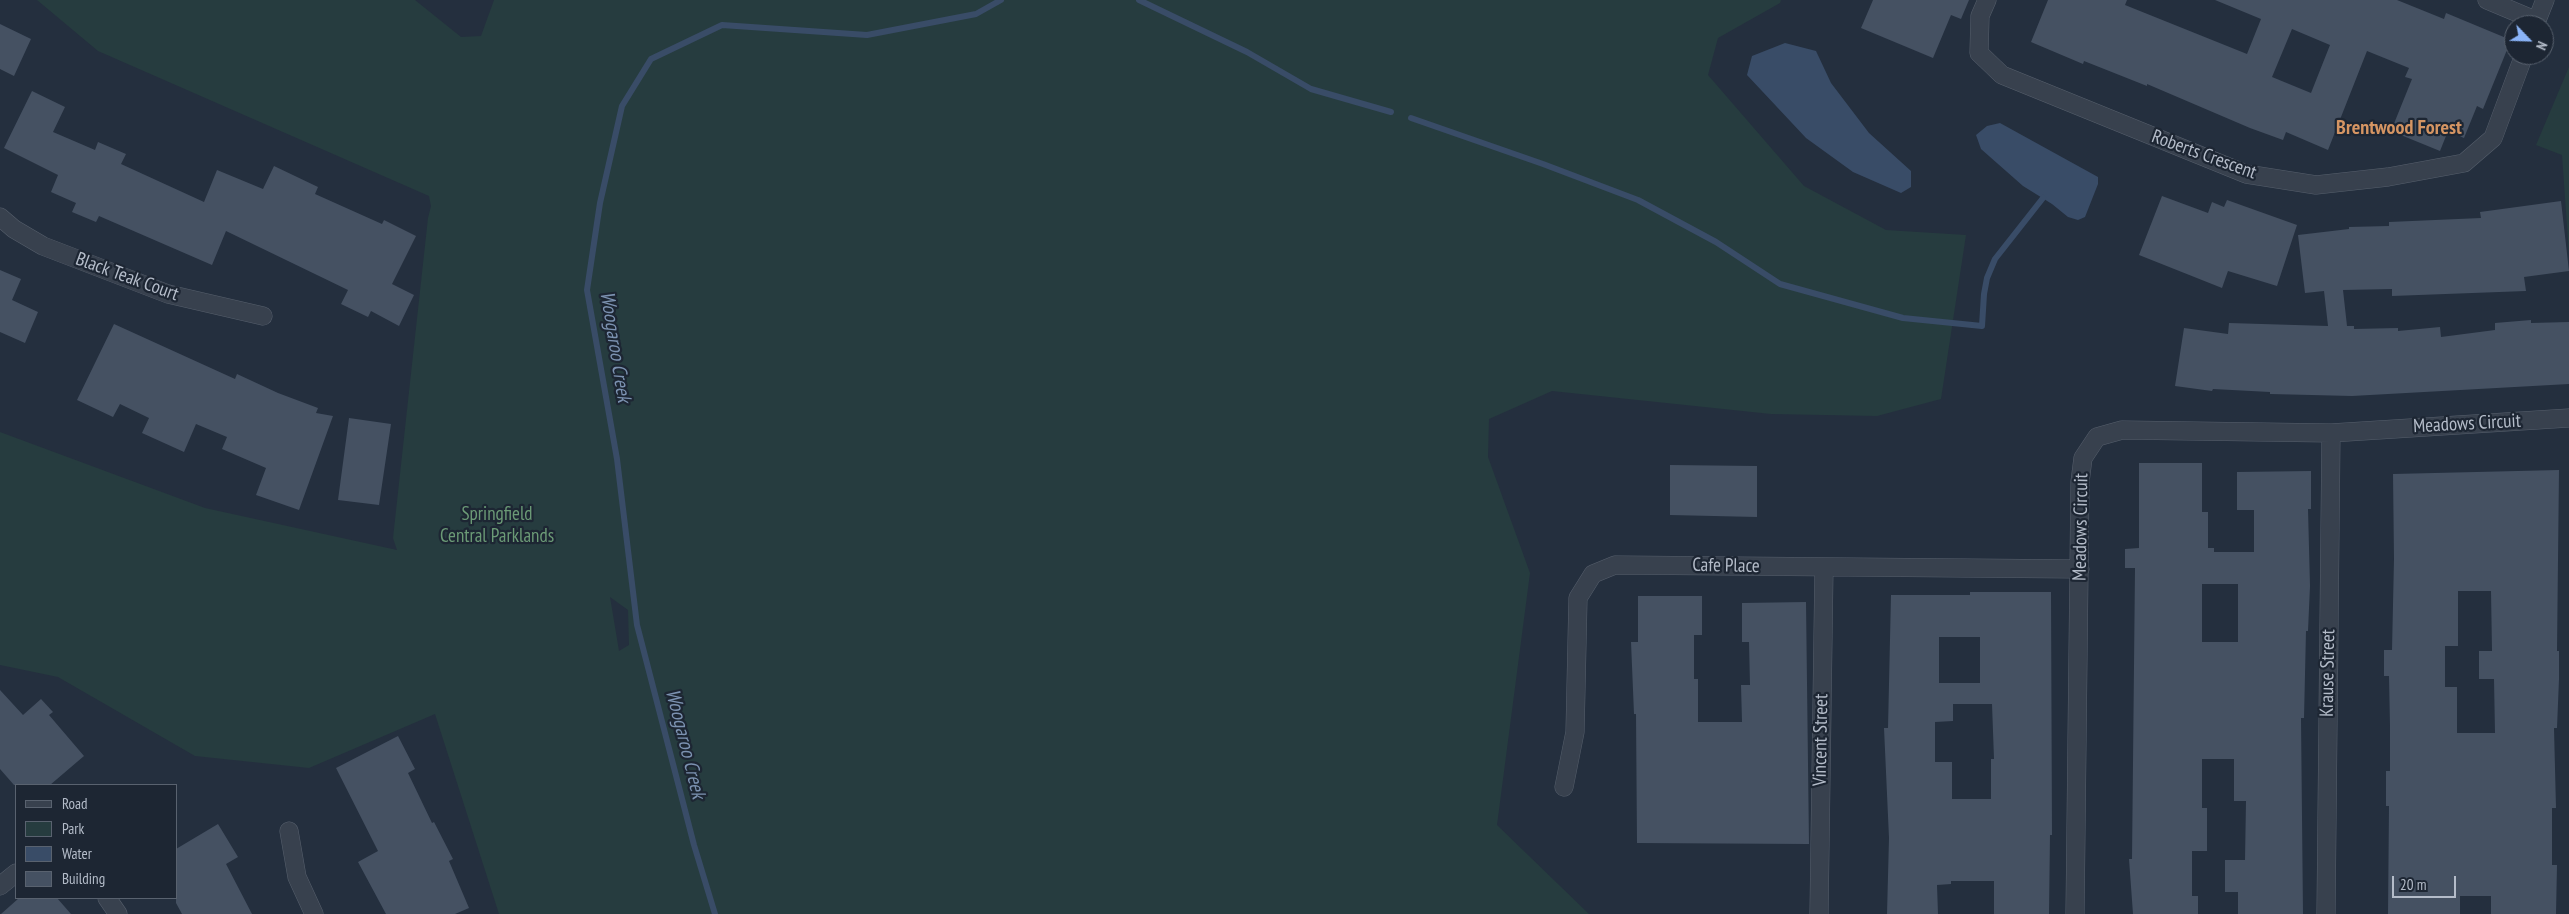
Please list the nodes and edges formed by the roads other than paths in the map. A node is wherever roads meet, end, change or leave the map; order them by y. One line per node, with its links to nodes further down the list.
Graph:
1 (1986, 0): 6 (street, Roberts Crescent)
2 (2487, 0): 4 (street)
3 (2545, 0): 5 (street)
4 (2519, 15)
5 (2539, 15)
6 (2520, 65)
7 (0, 217): 8 (street, Black Teak Court)
8 (263, 316)
9 (2569, 418): 10 (street, Meadows Circuit)
10 (2331, 432): 12 (street, Meadows Circuit); 22 (street, Krause Street)
11 (1824, 567): 12 (street, Cafe Place); 13 (street, Cafe Place); 20 (street, Vincent Street)
12 (2080, 569): 21 (street, Meadows Circuit)
13 (1564, 787)
14 (289, 831): 19 (street)
15 (15, 874): 16 (street)
16 (0, 886)
17 (108, 899): 18 (street)
18 (118, 914)
19 (314, 914)
20 (1819, 914)
21 (2076, 914)
22 (2326, 914)

